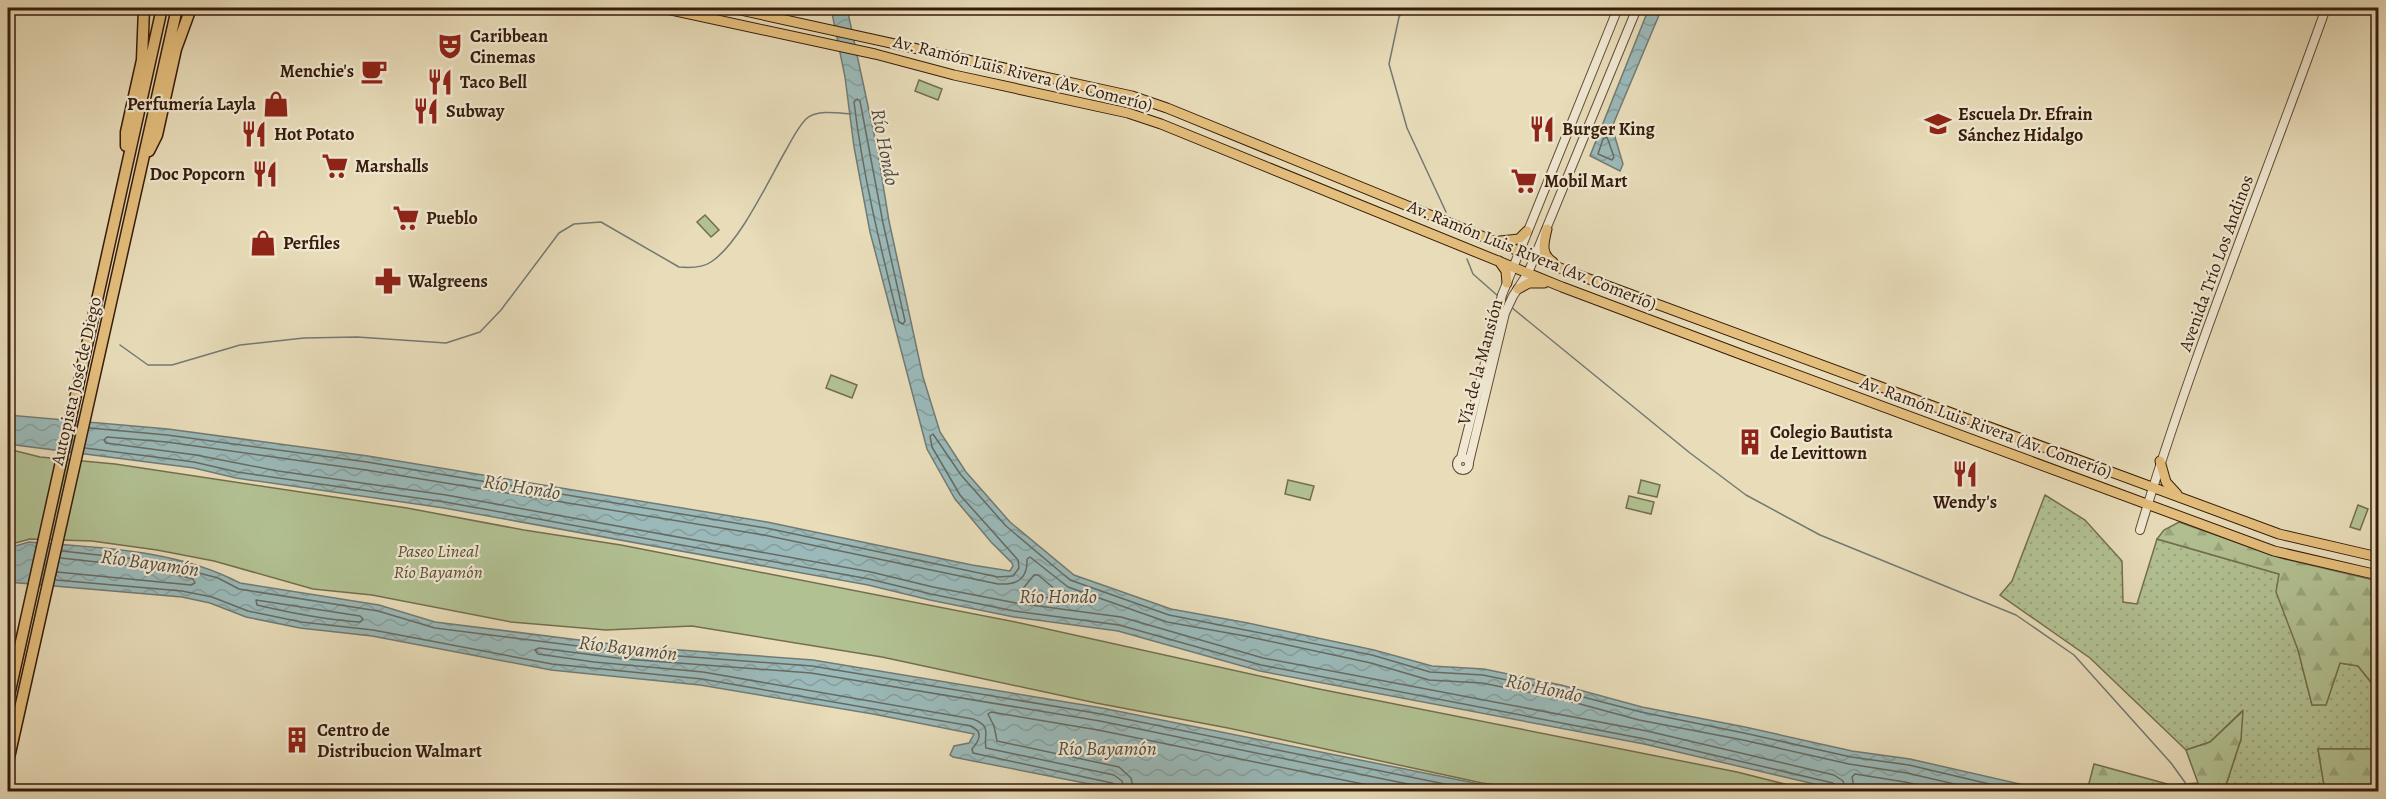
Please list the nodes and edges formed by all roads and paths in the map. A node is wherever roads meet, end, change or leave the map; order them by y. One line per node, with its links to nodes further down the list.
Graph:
1 (144, 8): 12 (highway)
2 (162, 8): 12 (highway, Autopista José de Diego)
3 (166, 8): 27 (highway)
4 (172, 8): 14 (highway)
5 (177, 8): 13 (highway, Autopista José de Diego)
6 (191, 8): 13 (highway)
7 (662, 8): 20 (main road, Av. Ramón Luis Rivera (Av. Comerío))
8 (731, 8): 17 (main road, Av. Ramón Luis Rivera (Av. Comerío))
9 (1618, 8): 16 (street, Vía de la Mansión)
10 (1636, 8): 15 (street, Vía de la Mansión)
11 (2326, 8): 28 (street, Avenida Trío Los Andinos)
12 (126, 165): 27 (highway, Autopista José de Diego)
13 (141, 168): 14 (highway, Autopista José de Diego)
14 (134, 198): 36 (highway, Autopista José de Diego)
15 (1546, 229): 19 (street, Vía de la Mansión); 22 (main road)
16 (1527, 231): 17 (main road); 18 (street, Vía de la Mansión)
17 (1495, 241): 18 (main road, Av. Ramón Luis Rivera (Av. Comerío))
18 (1519, 251): 19 (main road, Av. Ramón Luis Rivera (Av. Comerío)); 21 (street, Vía de la Mansión)
19 (1535, 257): 22 (main road, Av. Ramón Luis Rivera (Av. Comerío)); 23 (street, Vía de la Mansión)
20 (1499, 261): 21 (main road, Av. Ramón Luis Rivera (Av. Comerío)); 24 (main road)
21 (1512, 267): 23 (main road, Av. Ramón Luis Rivera (Av. Comerío)); 24 (street, Vía de la Mansión)
22 (1563, 269): 29 (main road, Av. Ramón Luis Rivera (Av. Comerío))
23 (1528, 273): 25 (main road, Av. Ramón Luis Rivera (Av. Comerío)); 26 (street, Vía de la Mansión)
24 (1507, 283): 26 (street, Vía de la Mansión)
25 (1552, 283): 26 (main road); 31 (main road, Av. Ramón Luis Rivera (Av. Comerío))
26 (1518, 289)
27 (83, 363): 35 (highway, Autopista José de Diego)
28 (2160, 461): 29 (street, Avenida Trío Los Andinos); 30 (main road)
29 (2152, 487): 30 (main road, Av. Ramón Luis Rivera (Av. Comerío)); 31 (street, Avenida Trío Los Andinos)
30 (2187, 500): 33 (main road, Av. Ramón Luis Rivera (Av. Comerío))
31 (2148, 504): 32 (street, Avenida Trío Los Andinos); 34 (main road, Av. Ramón Luis Rivera (Av. Comerío))
32 (2140, 530)
33 (2379, 557)
34 (2379, 575)
35 (8, 700)
36 (8, 762)

